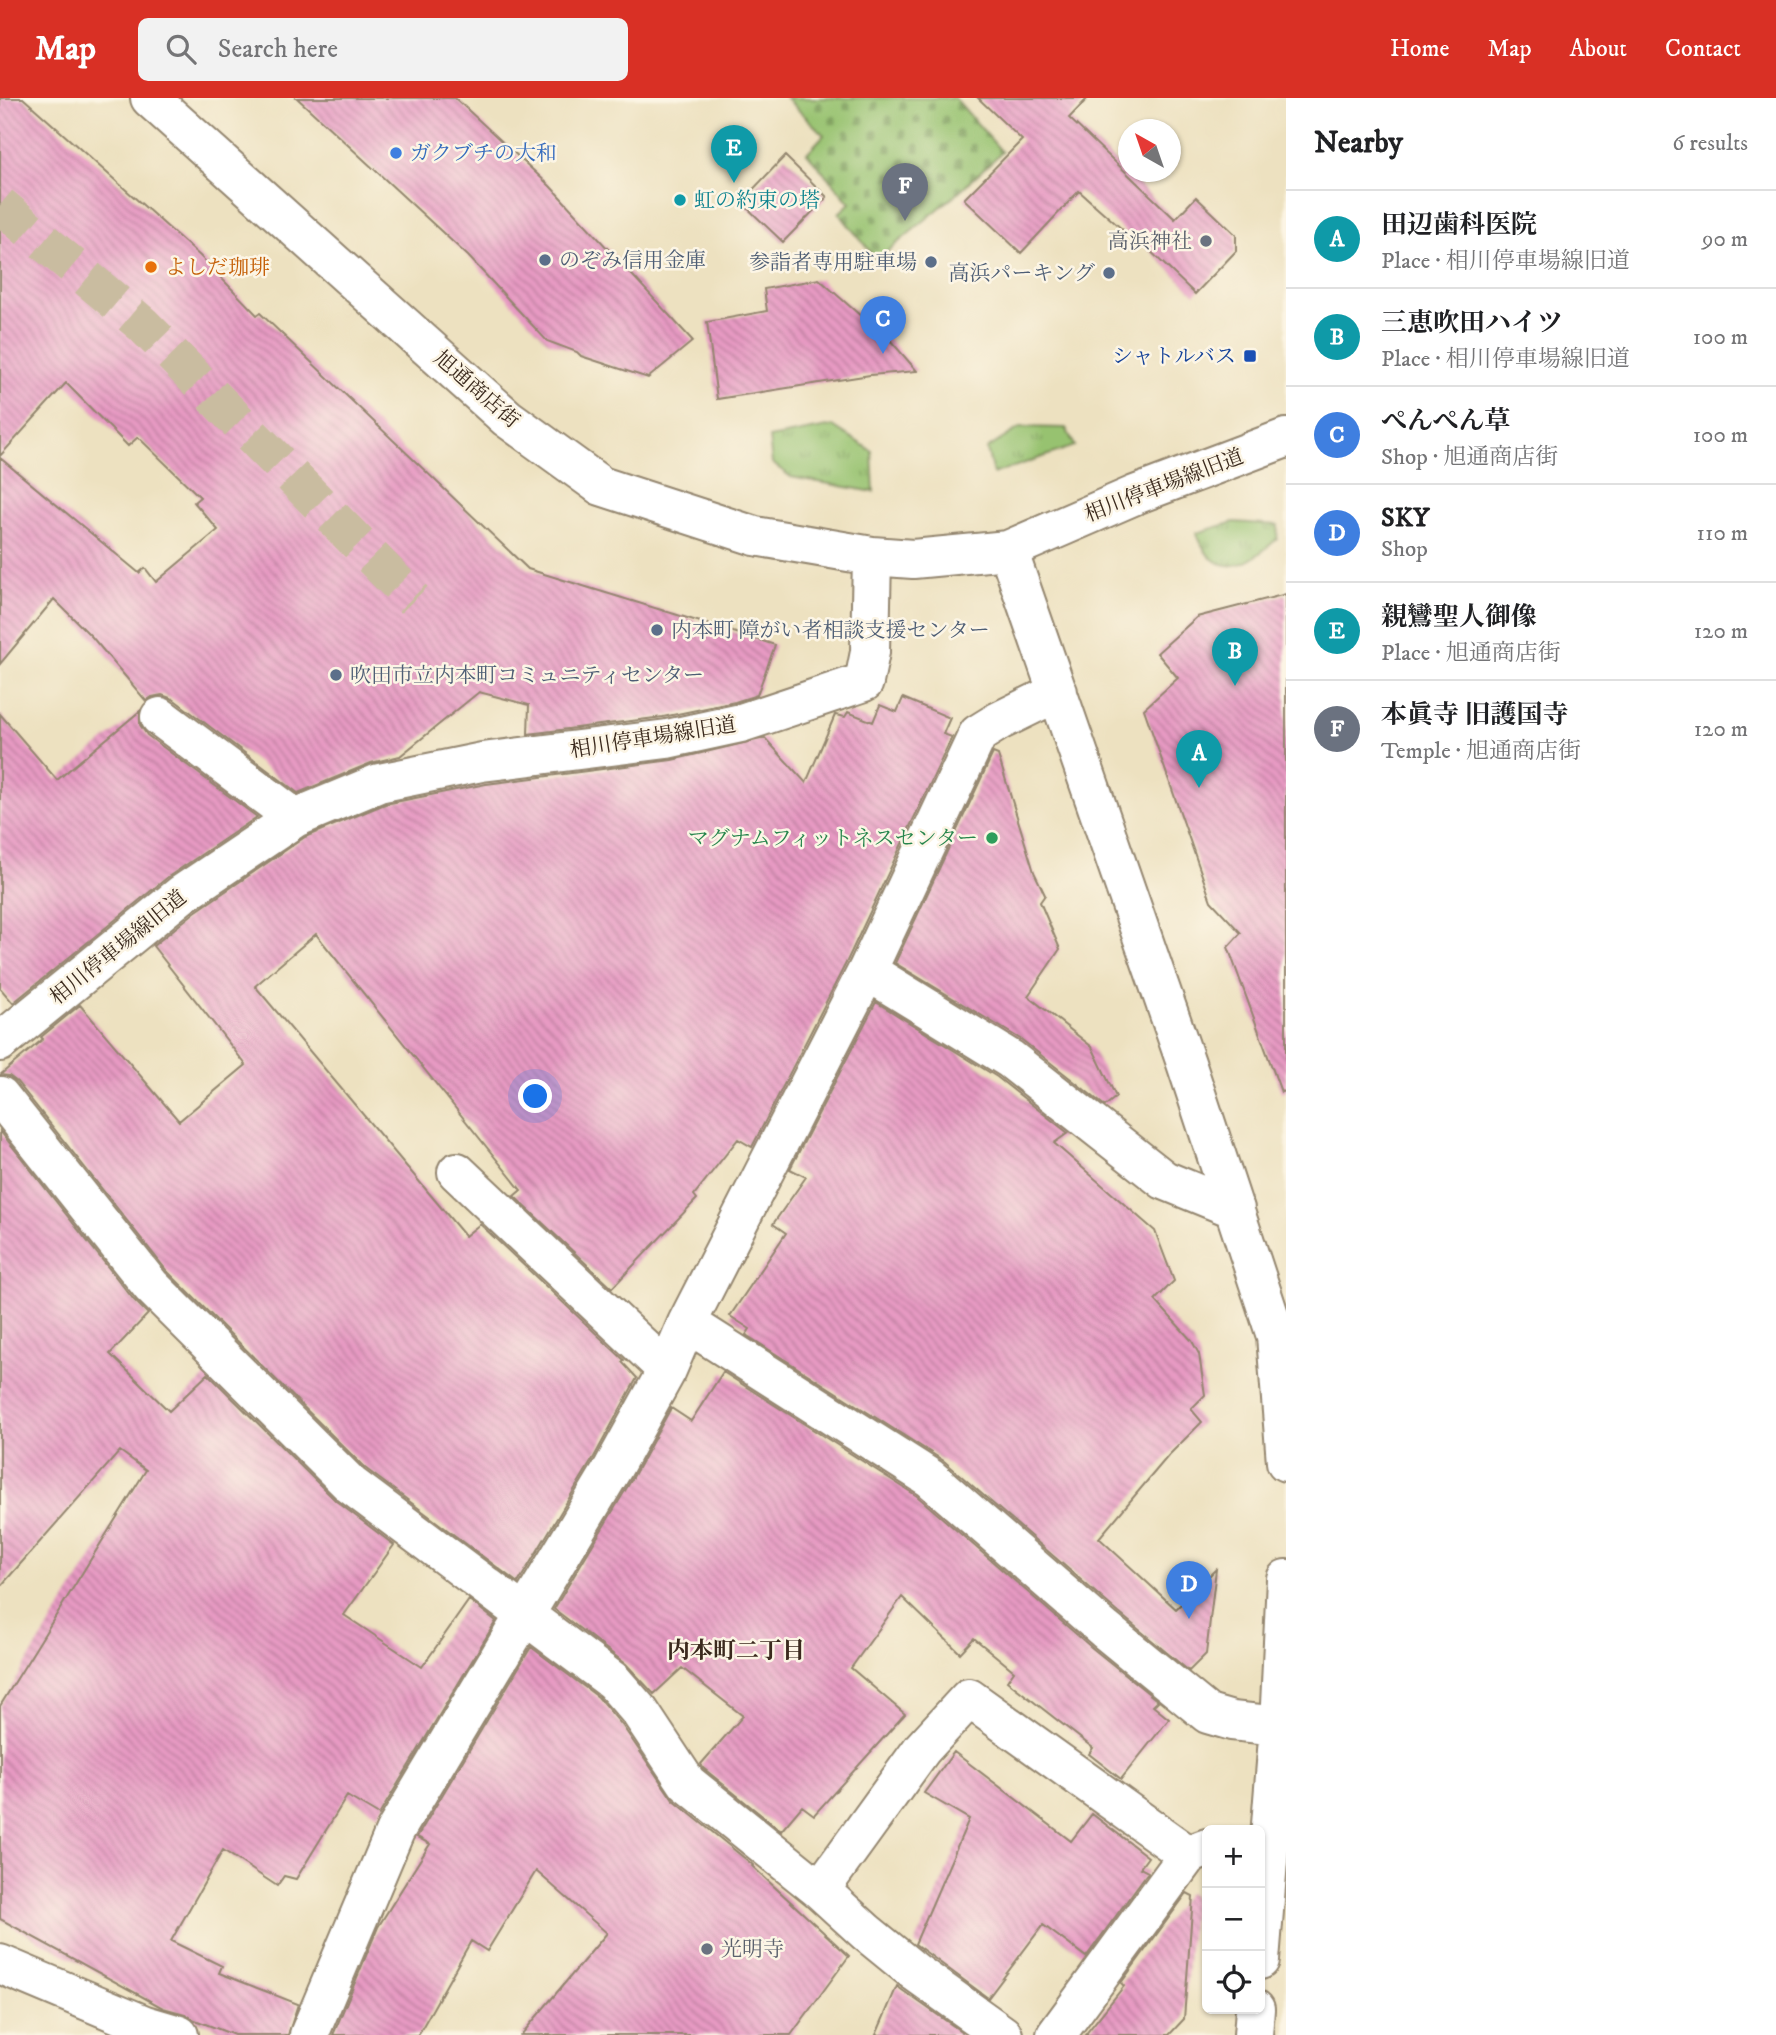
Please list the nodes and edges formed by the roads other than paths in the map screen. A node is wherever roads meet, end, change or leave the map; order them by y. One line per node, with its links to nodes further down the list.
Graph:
1 (150, 98): 4 (street, 旭通商店街)
2 (1286, 438): 3 (street, 相川停車場線旧道)
3 (1008, 550): 4 (street, 相川停車場線旧道); 5 (street)
4 (872, 556): 7 (street, 相川停車場線旧道)
5 (1059, 692): 8 (street); 12 (street)
6 (160, 717): 7 (street)
7 (295, 818): 9 (street, 相川停車場線旧道)
8 (867, 971): 12 (street); 13 (street)
9 (0, 1042)
10 (0, 1096): 18 (street)
11 (457, 1172): 15 (street)
12 (1235, 1209): 14 (street)
13 (687, 1323): 15 (street); 19 (street)
14 (1281, 1337): 16 (street)
15 (667, 1370): 18 (street)
16 (1286, 1462)
17 (1286, 1579): 19 (street)
18 (526, 1615): 23 (street); 28 (street)
19 (1284, 1727): 20 (street)
20 (1265, 1825)
21 (1198, 1851): 23 (street); 30 (street)
22 (1262, 1888): 24 (street)
23 (820, 1890): 29 (street)
24 (1260, 1951)
25 (0, 1964): 27 (street)
26 (1255, 2014): 31 (street)
27 (179, 2035)
28 (309, 2035)
29 (1003, 2035)
30 (1056, 2035)
31 (1253, 2035)

